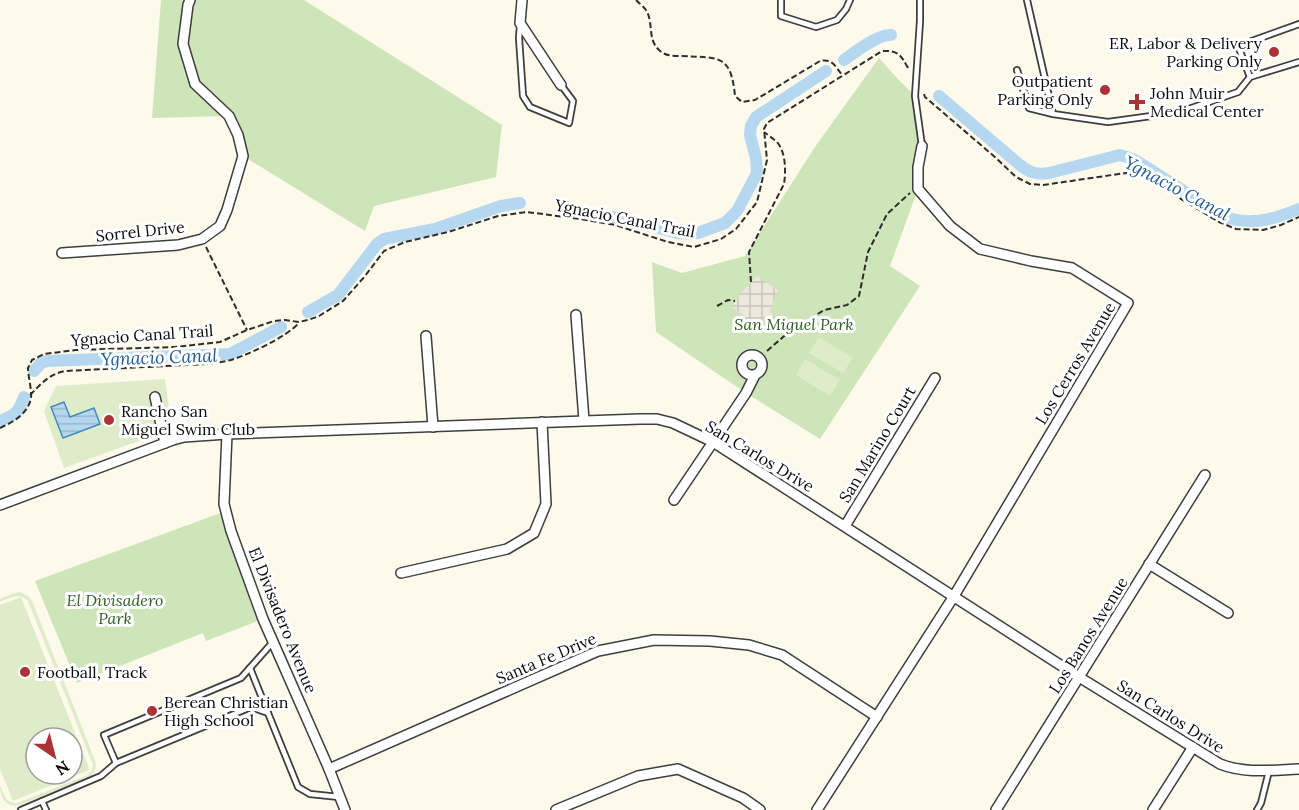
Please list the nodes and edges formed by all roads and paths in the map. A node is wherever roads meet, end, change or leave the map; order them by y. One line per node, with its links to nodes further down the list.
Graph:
1 (190, 0): 21 (street, Sorrel Drive)
2 (522, 0): 8 (street)
3 (636, 0): 12 (path)
4 (781, 0): 5 (lane)
5 (849, 0)
6 (920, 0): 14 (lane)
7 (1027, 0): 16 (lane)
8 (520, 23): 15 (street); 15 (lane)
9 (1299, 24): 13 (lane)
10 (1299, 62): 13 (lane)
11 (1017, 70): 16 (lane)
12 (842, 75): 14 (path); 17 (path)
13 (1250, 77): 16 (lane)
14 (917, 82): 18 (lane); 20 (path)
15 (561, 85)
16 (1053, 114)
17 (764, 132): 23 (path); 29 (path, Ygnacio Canal Trail)
18 (922, 146): 19 (street)
19 (918, 189): 32 (path); 52 (street, Los Cerros Avenue)
20 (1299, 217)
21 (202, 239): 22 (street, Sorrel Drive); 31 (path)
22 (62, 253)
23 (751, 282)
24 (735, 301): 25 (path)
25 (717, 306)
26 (576, 315): 39 (street)
27 (744, 320): 30 (path)
28 (776, 321): 32 (path)
29 (299, 322): 31 (path, Ygnacio Canal Trail); 37 (path)
30 (739, 329)
31 (246, 330): 37 (path, Ygnacio Canal Trail)
32 (791, 330): 34 (path)
33 (426, 336): 41 (street)
34 (767, 351)
35 (755, 375): 44 (street)
36 (935, 378): 49 (street, San Marino Court)
37 (30, 395): 42 (path)
38 (155, 397): 45 (street)
39 (584, 420): 40 (street, San Carlos Drive); 44 (street, San Carlos Drive)
40 (542, 422): 41 (street, San Carlos Drive); 51 (street)
41 (433, 427): 43 (street, San Carlos Drive)
42 (0, 428)
43 (227, 434): 45 (street, San Carlos Drive); 54 (street, El Divisadero Avenue)
44 (713, 442): 47 (street); 49 (street, San Carlos Drive)
45 (165, 443): 48 (street, San Carlos Drive)
46 (1205, 475): 50 (street, Los Banos Avenue)
47 (674, 500)
48 (0, 506)
49 (844, 526): 52 (street, San Carlos Drive)
50 (1149, 564): 53 (street); 56 (street, Los Banos Avenue)
51 (401, 573)
52 (954, 596): 56 (street, San Carlos Drive); 58 (street, Los Cerros Avenue)
53 (1228, 613)
54 (273, 642): 55 (lane); 61 (street, El Divisadero Avenue)
55 (250, 668): 57 (lane); 60 (lane)
56 (1079, 677): 59 (street, San Carlos Drive); 72 (street, Los Banos Avenue)
57 (268, 713): 60 (lane); 64 (lane)
58 (877, 717): 61 (street, Santa Fe Drive); 71 (street, Los Cerros Avenue)
59 (1193, 747): 63 (street, San Carlos Drive); 73 (street)
60 (116, 763): 65 (lane)
61 (329, 769): 64 (street, El Divisadero Avenue)
62 (1299, 769): 63 (street, San Carlos Drive)
63 (1269, 771): 74 (lane)
64 (340, 797): 68 (street, El Divisadero Avenue)
65 (42, 801): 66 (lane); 67 (lane)
66 (21, 810)
67 (46, 810)
68 (345, 810)
69 (556, 810): 70 (street)
70 (760, 810)
71 (817, 810)
72 (996, 810)
73 (1152, 810)
74 (1257, 810)

